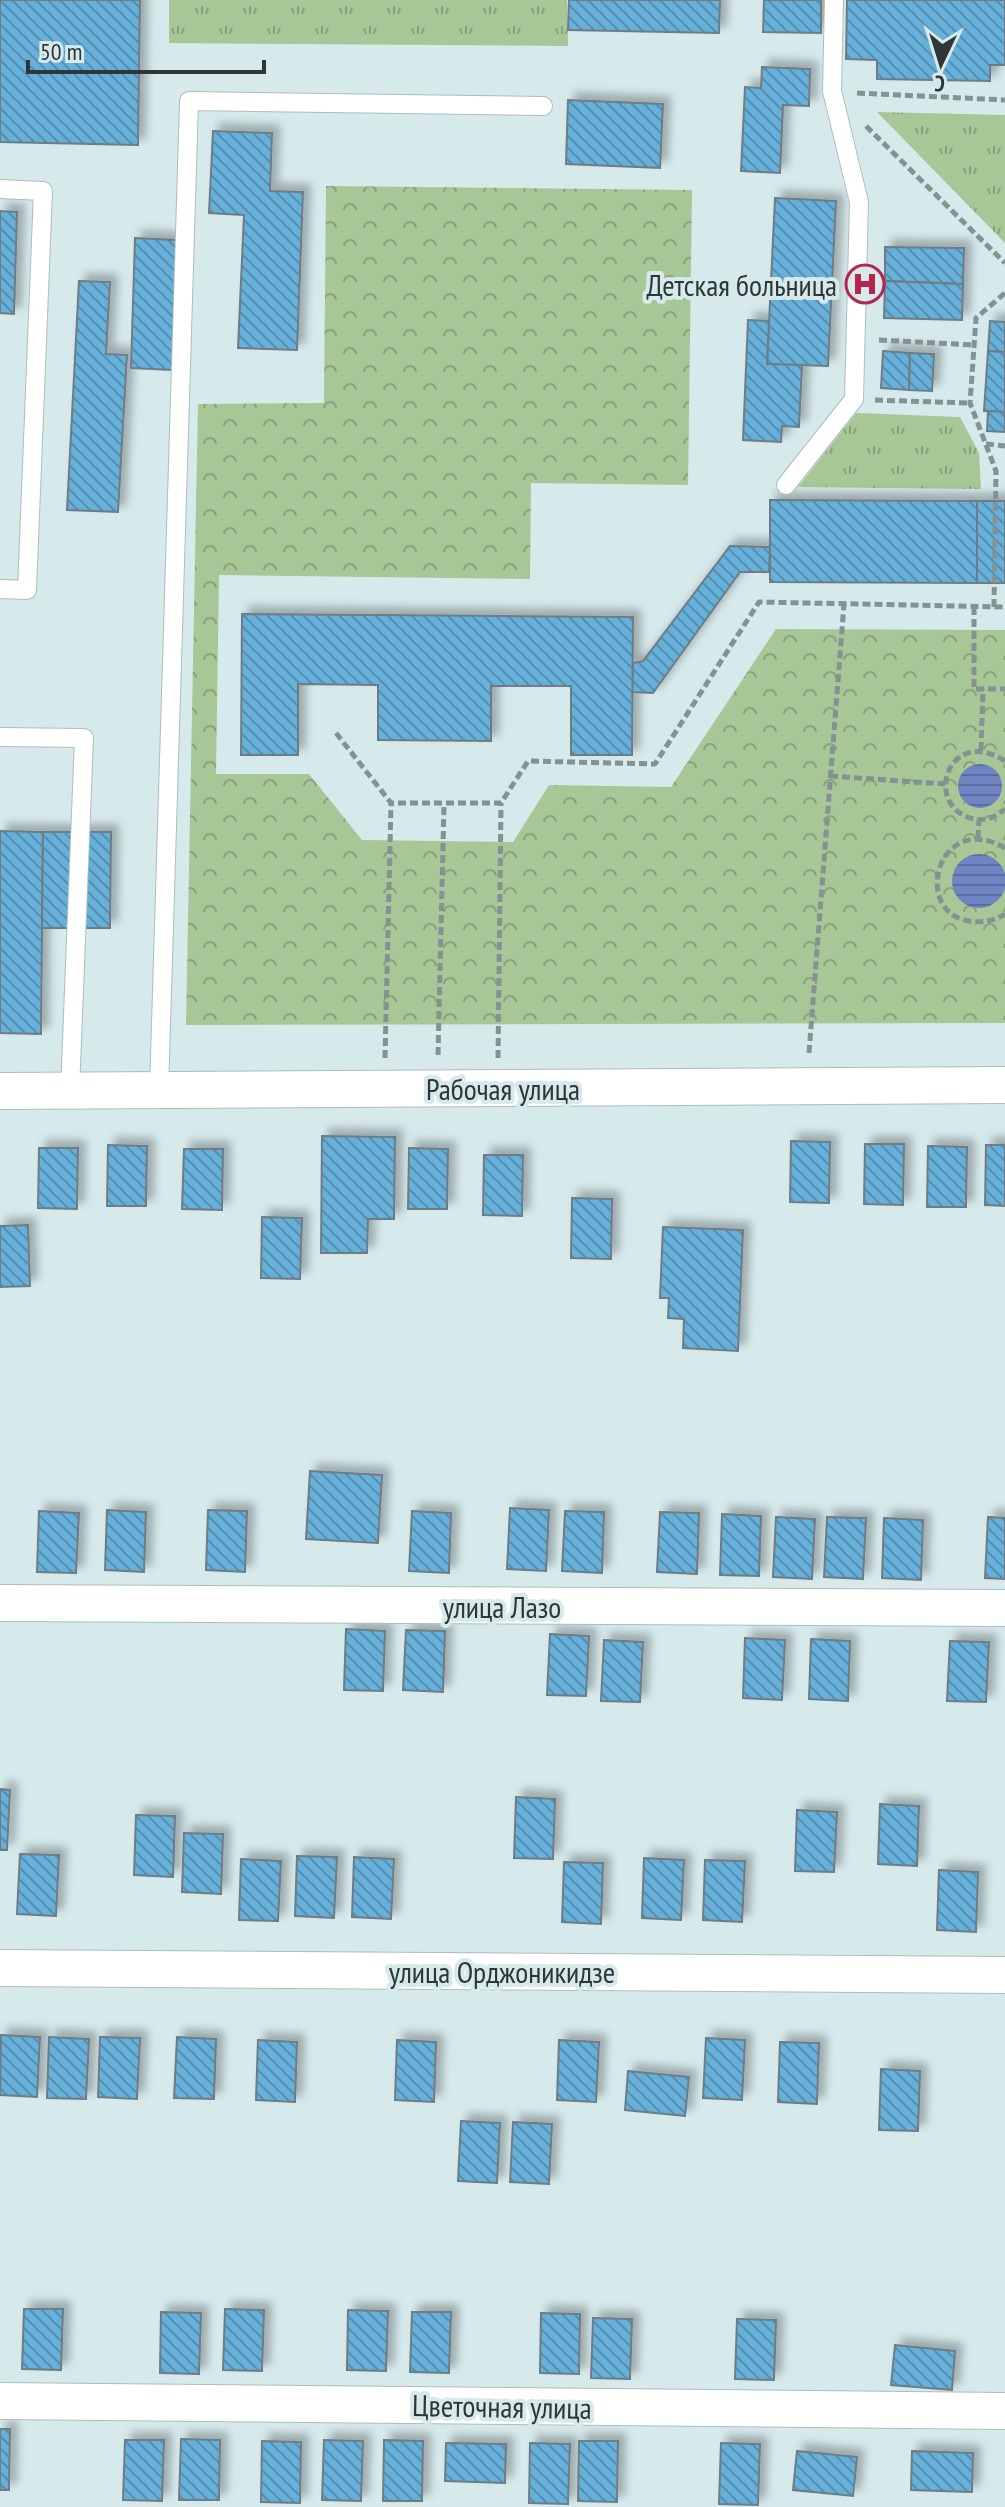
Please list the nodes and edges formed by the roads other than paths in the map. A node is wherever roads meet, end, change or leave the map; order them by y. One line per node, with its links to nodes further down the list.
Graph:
1 (834, 0): 4 (lane)
2 (543, 106): 8 (lane)
3 (0, 189): 5 (lane)
4 (786, 485)
5 (0, 589)
6 (0, 737): 10 (lane)
7 (1005, 1085): 8 (street, Рабочая улица)
8 (159, 1090): 10 (street, Рабочая улица)
9 (0, 1091): 10 (street, Рабочая улица)
10 (70, 1091)
11 (0, 1603): 12 (street, улица Лазо)
12 (1005, 1608)
13 (0, 1968): 14 (street, улица Орджоникидзе)
14 (1005, 1975)
15 (0, 2401): 16 (street, Цветочная улица)
16 (1005, 2411)

